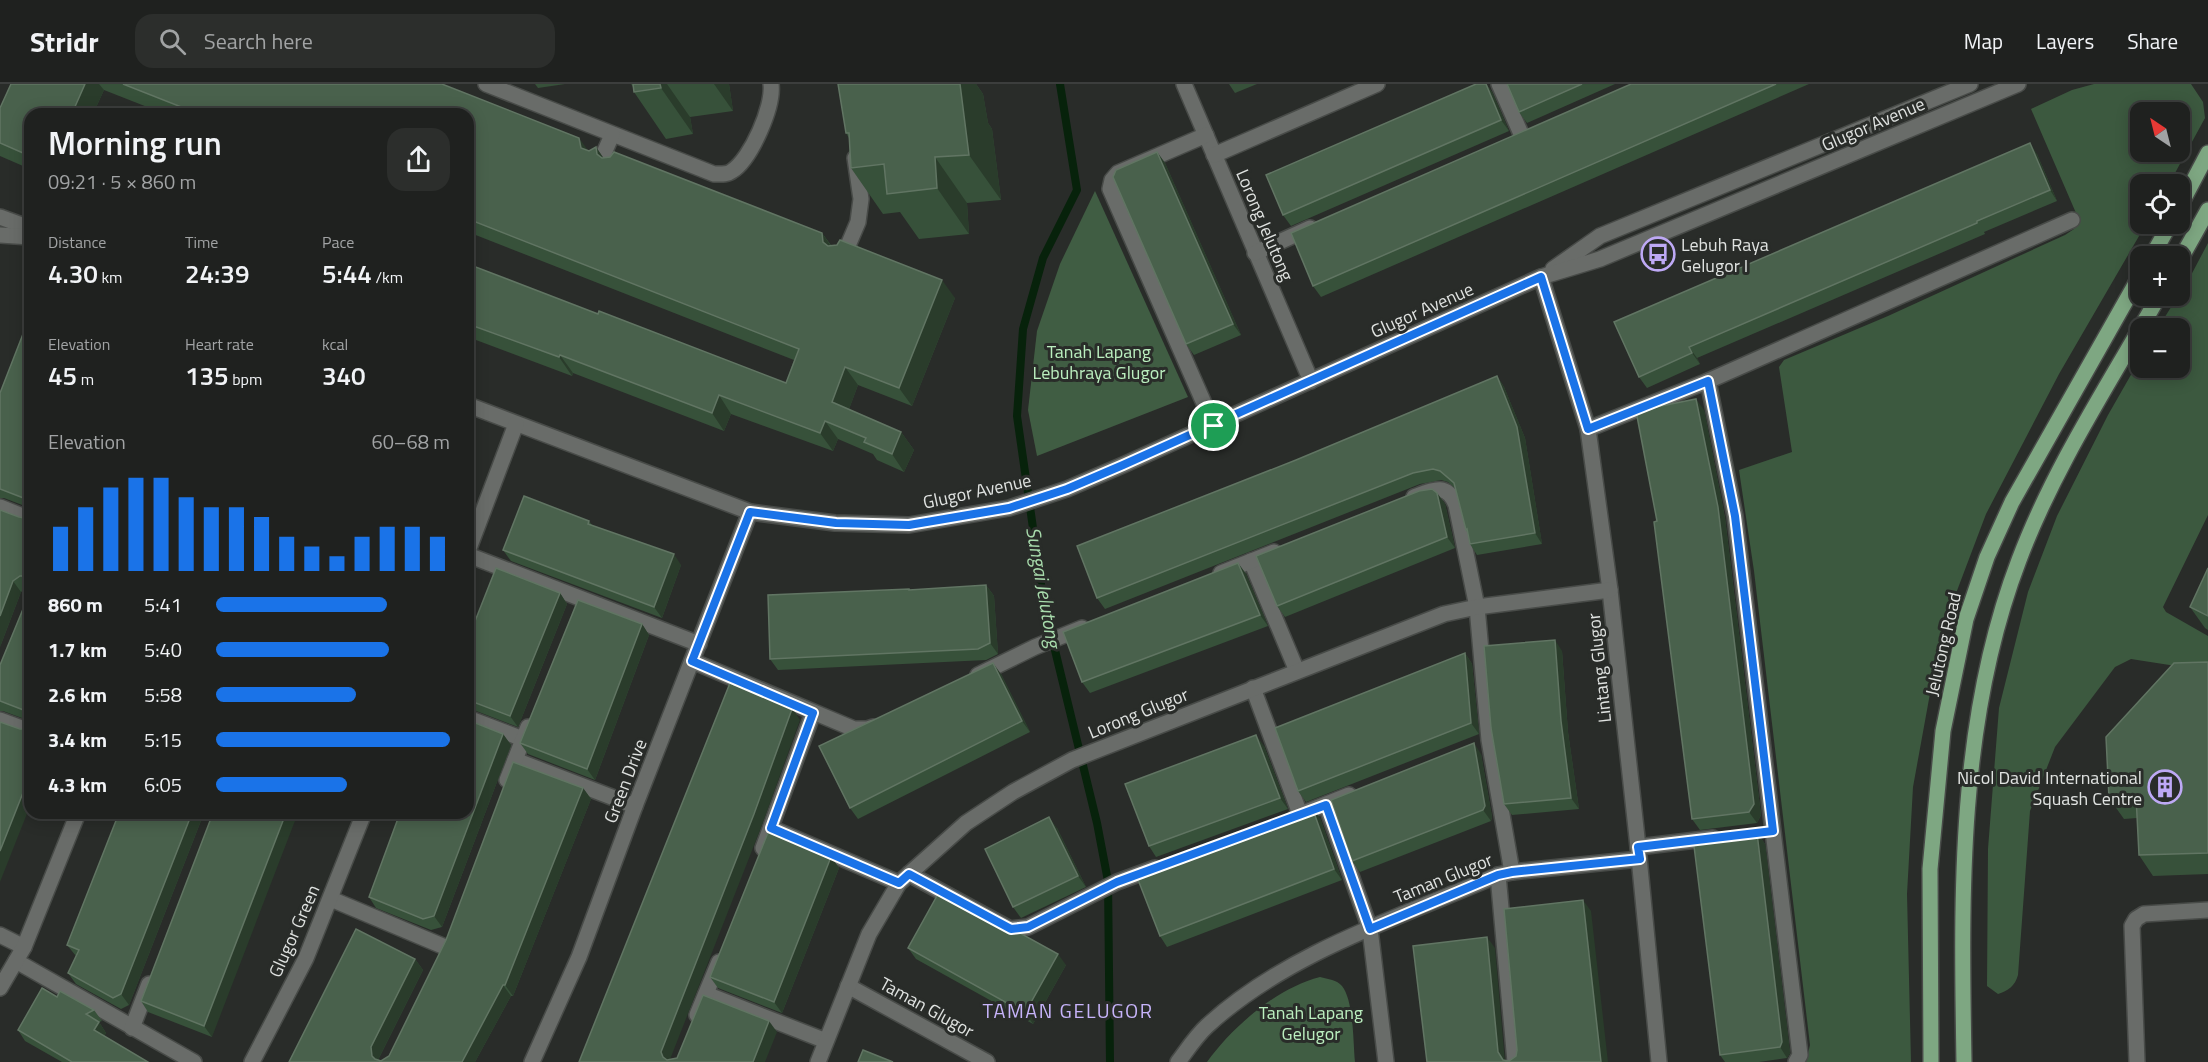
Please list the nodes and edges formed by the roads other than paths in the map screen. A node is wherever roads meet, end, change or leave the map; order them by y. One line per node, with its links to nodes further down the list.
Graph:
1 (486, 84): 8 (street)
2 (771, 84): 12 (street)
3 (1184, 84): 9 (street, Lorong Jelutong)
4 (1377, 84): 15 (street)
5 (1499, 84): 10 (street)
6 (1970, 84): 13 (street, Glugor Avenue)
7 (2018, 84): 18 (street, Glugor Avenue)
8 (612, 135): 12 (street); 17 (street)
9 (1206, 135): 15 (street, Lorong Jelutong); 37 (street)
10 (1522, 136)
11 (853, 141): 29 (street)
12 (630, 142): 16 (street)
13 (1831, 142): 18 (street); 30 (street, Glugor Avenue)
14 (2208, 153): 19 (main road)
15 (1214, 155): 28 (street, Lorong Jelutong)
16 (622, 159)
17 (601, 160)
18 (1838, 160): 30 (street, Glugor Avenue)
19 (2190, 187)
20 (2208, 210): 27 (main road)
21 (0, 217): 24 (street)
22 (2072, 220): 34 (street)
23 (1319, 224): 28 (street)
24 (24, 226)
25 (0, 235): 26 (street)
26 (24, 237)
27 (2188, 246)
28 (1256, 253): 33 (street, Lorong Jelutong)
29 (844, 255)
30 (1541, 277): 33 (street, Glugor Avenue); 38 (street, Lintang Glugor)
31 (2130, 293): 105 (main road, Jelutong Road)
32 (2153, 306): 106 (main road)
33 (1311, 381): 37 (street, Glugor Avenue)
34 (1708, 381): 38 (street); 104 (street)
35 (474, 407): 36 (street, Glugor Avenue)
36 (516, 424): 41 (street, Glugor Avenue); 43 (street)
37 (1214, 426): 41 (street, Glugor Avenue)
38 (1588, 429): 48 (street, Lintang Glugor)
39 (1402, 501): 49 (street)
40 (0, 507): 42 (street)
41 (750, 512): 51 (street, Green Drive)
42 (24, 517)
43 (474, 537)
44 (1284, 548): 46 (street)
45 (474, 556): 51 (street)
46 (1251, 561): 47 (street); 53 (street)
47 (1209, 578)
48 (1610, 590): 49 (street, Lorong Glugor); 74 (street, Lintang Glugor)
49 (1477, 607): 53 (street, Lorong Glugor); 77 (street)
50 (1090, 624): 54 (street)
51 (699, 644): 52 (street, Green Drive)
52 (692, 661): 56 (street); 67 (street, Green Drive)
53 (1297, 671): 55 (street, Lorong Glugor)
54 (963, 682)
55 (1253, 688): 68 (street); 78 (street, Lorong Glugor)
56 (813, 713): 58 (street); 72 (street)
57 (532, 717): 62 (street)
58 (891, 718)
59 (0, 720): 61 (street)
60 (474, 720): 62 (street)
61 (24, 729)
62 (524, 739): 63 (street)
63 (515, 760): 64 (street); 67 (street)
64 (503, 791)
65 (1358, 792): 66 (street)
66 (1326, 805): 68 (street); 81 (street)
67 (635, 806): 97 (street, Green Drive)
68 (1300, 814): 71 (street)
69 (76, 819): 83 (street)
70 (358, 819): 79 (street, Glugor Green)
71 (1278, 822)
72 (771, 828): 75 (street); 78 (street)
73 (1728, 836): 74 (street, Taman Glugor)
74 (1639, 853): 77 (street, Taman Glugor); 103 (street, Lintang Glugor)
75 (758, 861)
76 (1171, 862): 78 (street)
77 (1505, 874): 81 (street, Taman Glugor); 102 (street)
78 (904, 879): 88 (street, Lorong Glugor)
79 (331, 899): 84 (street); 96 (street, Glugor Green)
80 (2208, 910): 107 (street)
81 (1370, 929): 100 (street, Taman Glugor); 101 (street)
82 (0, 935): 83 (street)
83 (24, 947): 86 (street)
84 (444, 947)
85 (723, 950): 90 (street)
86 (16, 961): 89 (street); 91 (street)
87 (152, 974): 91 (street)
88 (848, 986): 93 (street, Lorong Glugor); 94 (street, Taman Glugor)
89 (0, 988)
90 (706, 994): 92 (street); 93 (street)
91 (132, 1028): 95 (street)
92 (690, 1033)
93 (826, 1041): 98 (street, Lorong Glugor)
94 (962, 1056): 99 (street, Taman Glugor)
95 (194, 1062)
96 (252, 1062)
97 (532, 1062)
98 (818, 1062)
99 (987, 1062)
100 (1179, 1062)
101 (1386, 1062)
102 (1515, 1062)
103 (1659, 1062)
104 (1796, 1062)
105 (1931, 1062)
106 (1964, 1062)
107 (2137, 1062)

